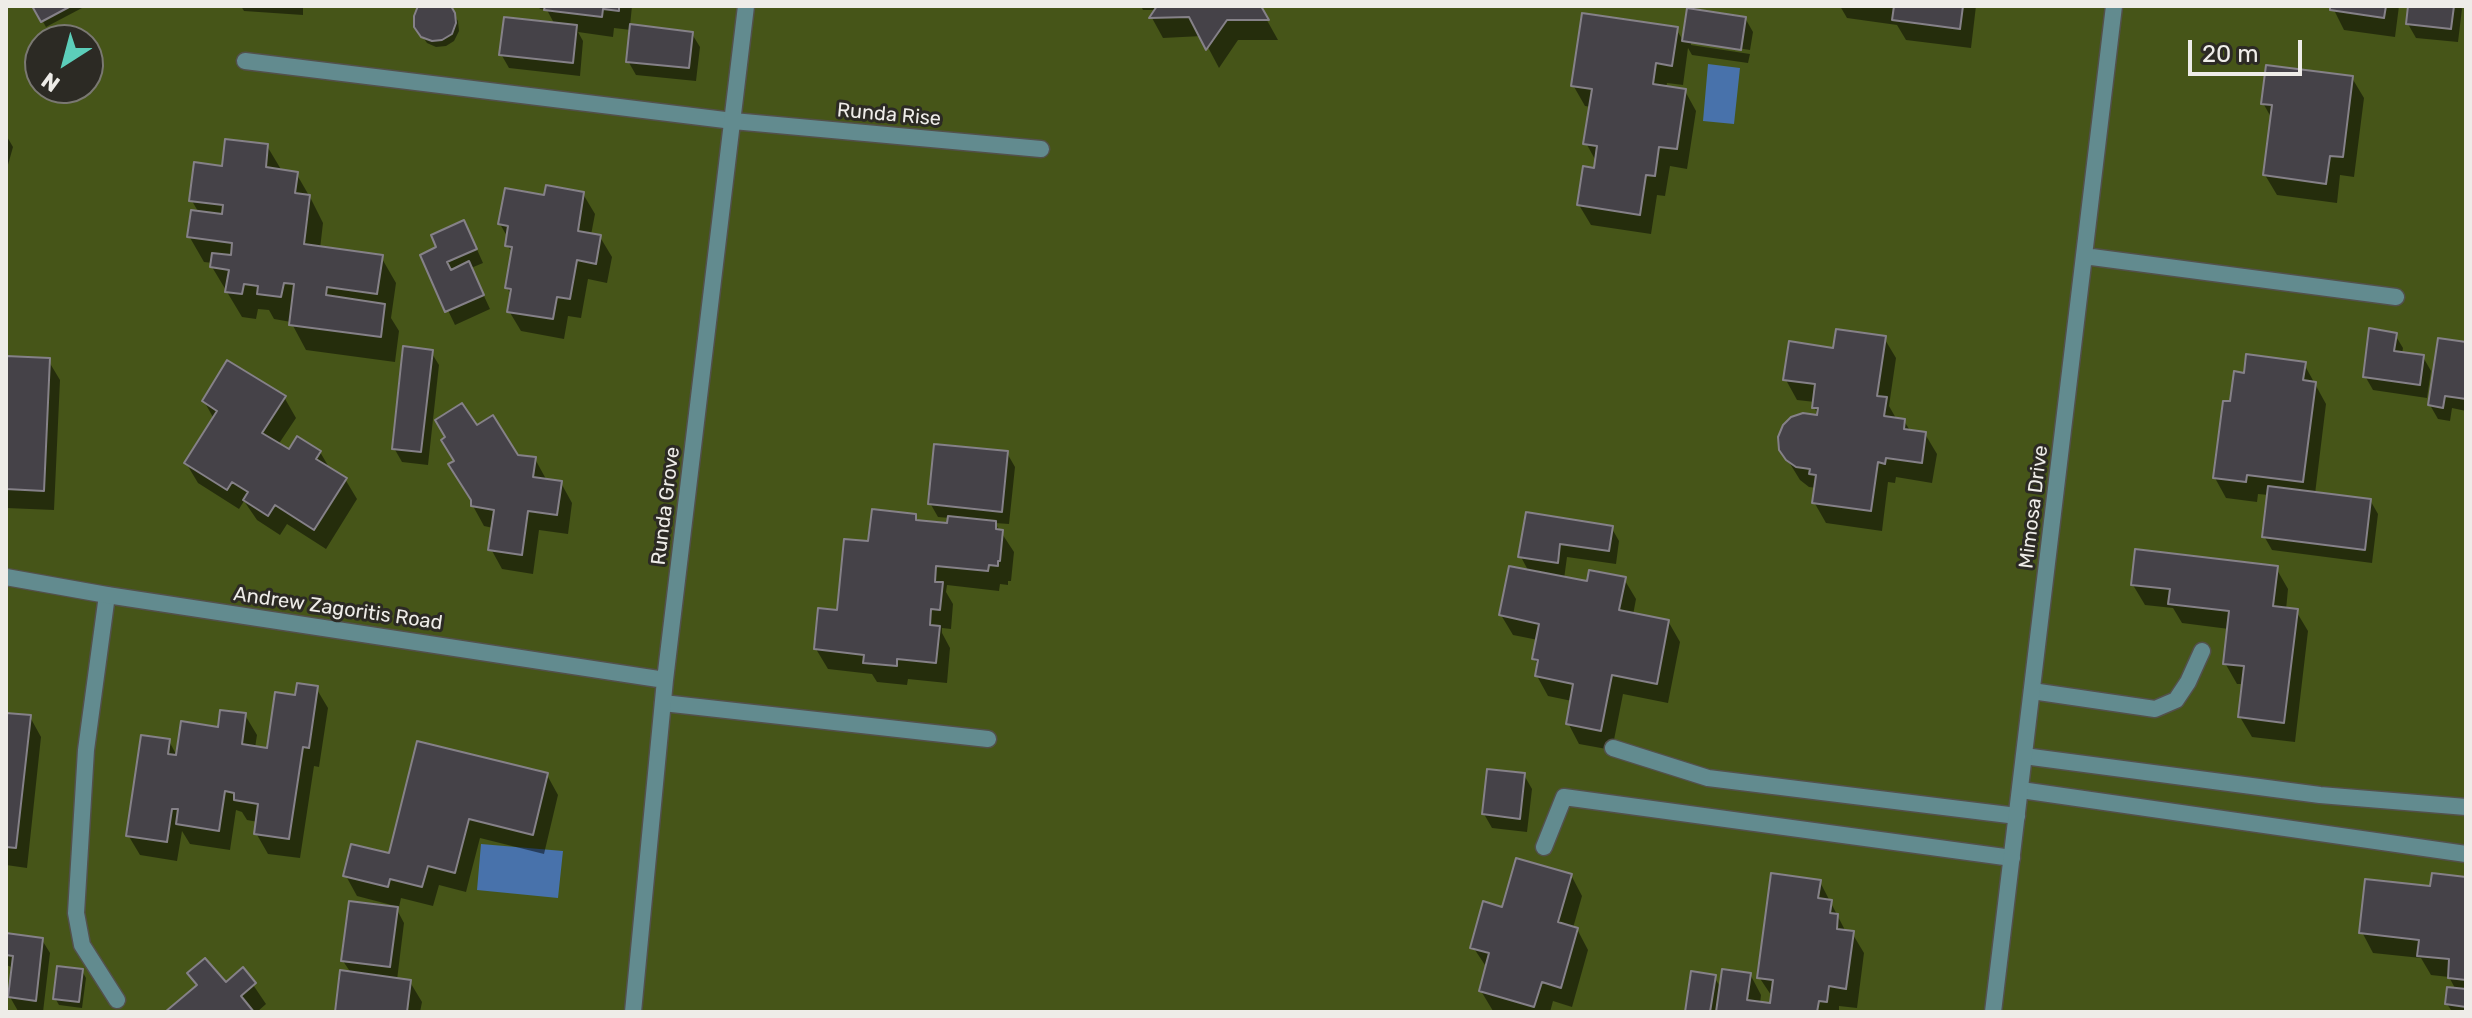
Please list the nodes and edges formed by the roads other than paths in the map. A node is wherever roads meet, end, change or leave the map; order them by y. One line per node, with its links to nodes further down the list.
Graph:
1 (746, 6): 4 (street, Runda Grove)
2 (2114, 6): 6 (street, Mimosa Drive)
3 (245, 61): 4 (street, Runda Rise)
4 (733, 121): 5 (street, Runda Rise); 11 (street, Runda Grove)
5 (1041, 149)
6 (2084, 256): 7 (street); 12 (street, Mimosa Drive)
7 (2396, 297)
8 (6, 577): 9 (street, Andrew Zagoritis Road)
9 (107, 595): 11 (street, Andrew Zagoritis Road); 23 (street)
10 (2202, 651): 12 (street)
11 (665, 680): 13 (street, Runda Grove)
12 (2032, 691): 16 (street, Mimosa Drive)
13 (663, 703): 14 (street); 24 (street, Runda Grove)
14 (988, 739)
15 (1613, 748): 19 (street)
16 (2024, 756): 17 (street, Mimosa Drive); 18 (street)
17 (2021, 790): 19 (street, Mimosa Drive); 21 (street)
18 (2466, 807)
19 (2017, 816): 22 (street, Mimosa Drive)
20 (1544, 847): 22 (street)
21 (2466, 854)
22 (2012, 858): 25 (street, Mimosa Drive)
23 (117, 1000)
24 (633, 1012)
25 (1993, 1012)

